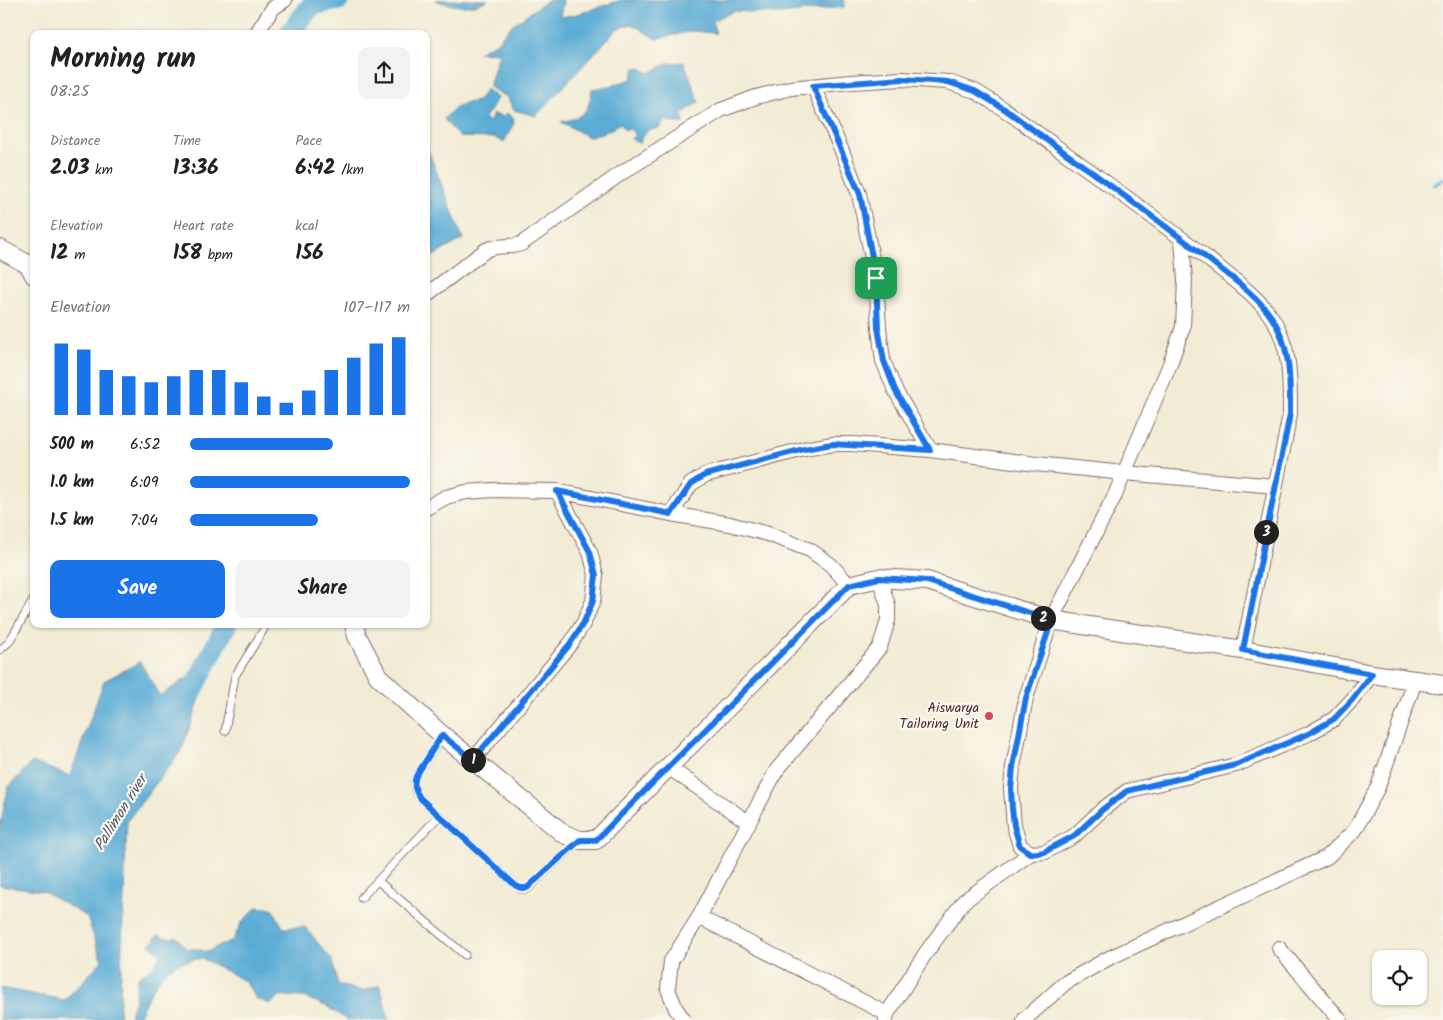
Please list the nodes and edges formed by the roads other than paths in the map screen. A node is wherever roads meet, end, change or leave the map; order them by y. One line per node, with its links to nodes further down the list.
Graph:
1 (285, 0): 2 (street)
2 (259, 30)
3 (813, 86): 4 (street); 7 (street); 8 (street)
4 (1182, 239): 9 (street); 10 (street)
5 (0, 249): 6 (street)
6 (30, 267)
7 (430, 291)
8 (930, 450): 9 (street); 13 (street)
9 (1124, 473): 10 (street); 17 (street)
10 (1276, 486): 21 (street)
11 (557, 491): 12 (street); 13 (street); 27 (street)
12 (430, 506)
13 (671, 514): 15 (street)
14 (879, 578): 15 (street); 17 (street); 30 (street)
15 (849, 585): 28 (street)
16 (30, 606): 20 (lane)
17 (1052, 620): 21 (street); 32 (street)
18 (265, 628): 25 (lane)
19 (355, 628): 26 (street)
20 (0, 650)
21 (1243, 650): 22 (street)
22 (1372, 674): 23 (street); 32 (street)
23 (1415, 681): 24 (street); 40 (street)
24 (1443, 684)
25 (225, 731)
26 (442, 735): 27 (street); 29 (lane)
27 (473, 760): 31 (street)
28 (668, 766): 30 (street); 31 (street)
29 (439, 816): 31 (lane); 33 (lane)
30 (748, 822): 35 (street)
31 (580, 840)
32 (1031, 854): 38 (street)
33 (378, 881): 34 (lane); 37 (lane)
34 (361, 898)
35 (699, 917): 38 (street); 39 (street)
36 (1279, 948): 41 (street)
37 (465, 955)
38 (887, 1017)
39 (684, 1020)
40 (1024, 1020)
41 (1340, 1020)

